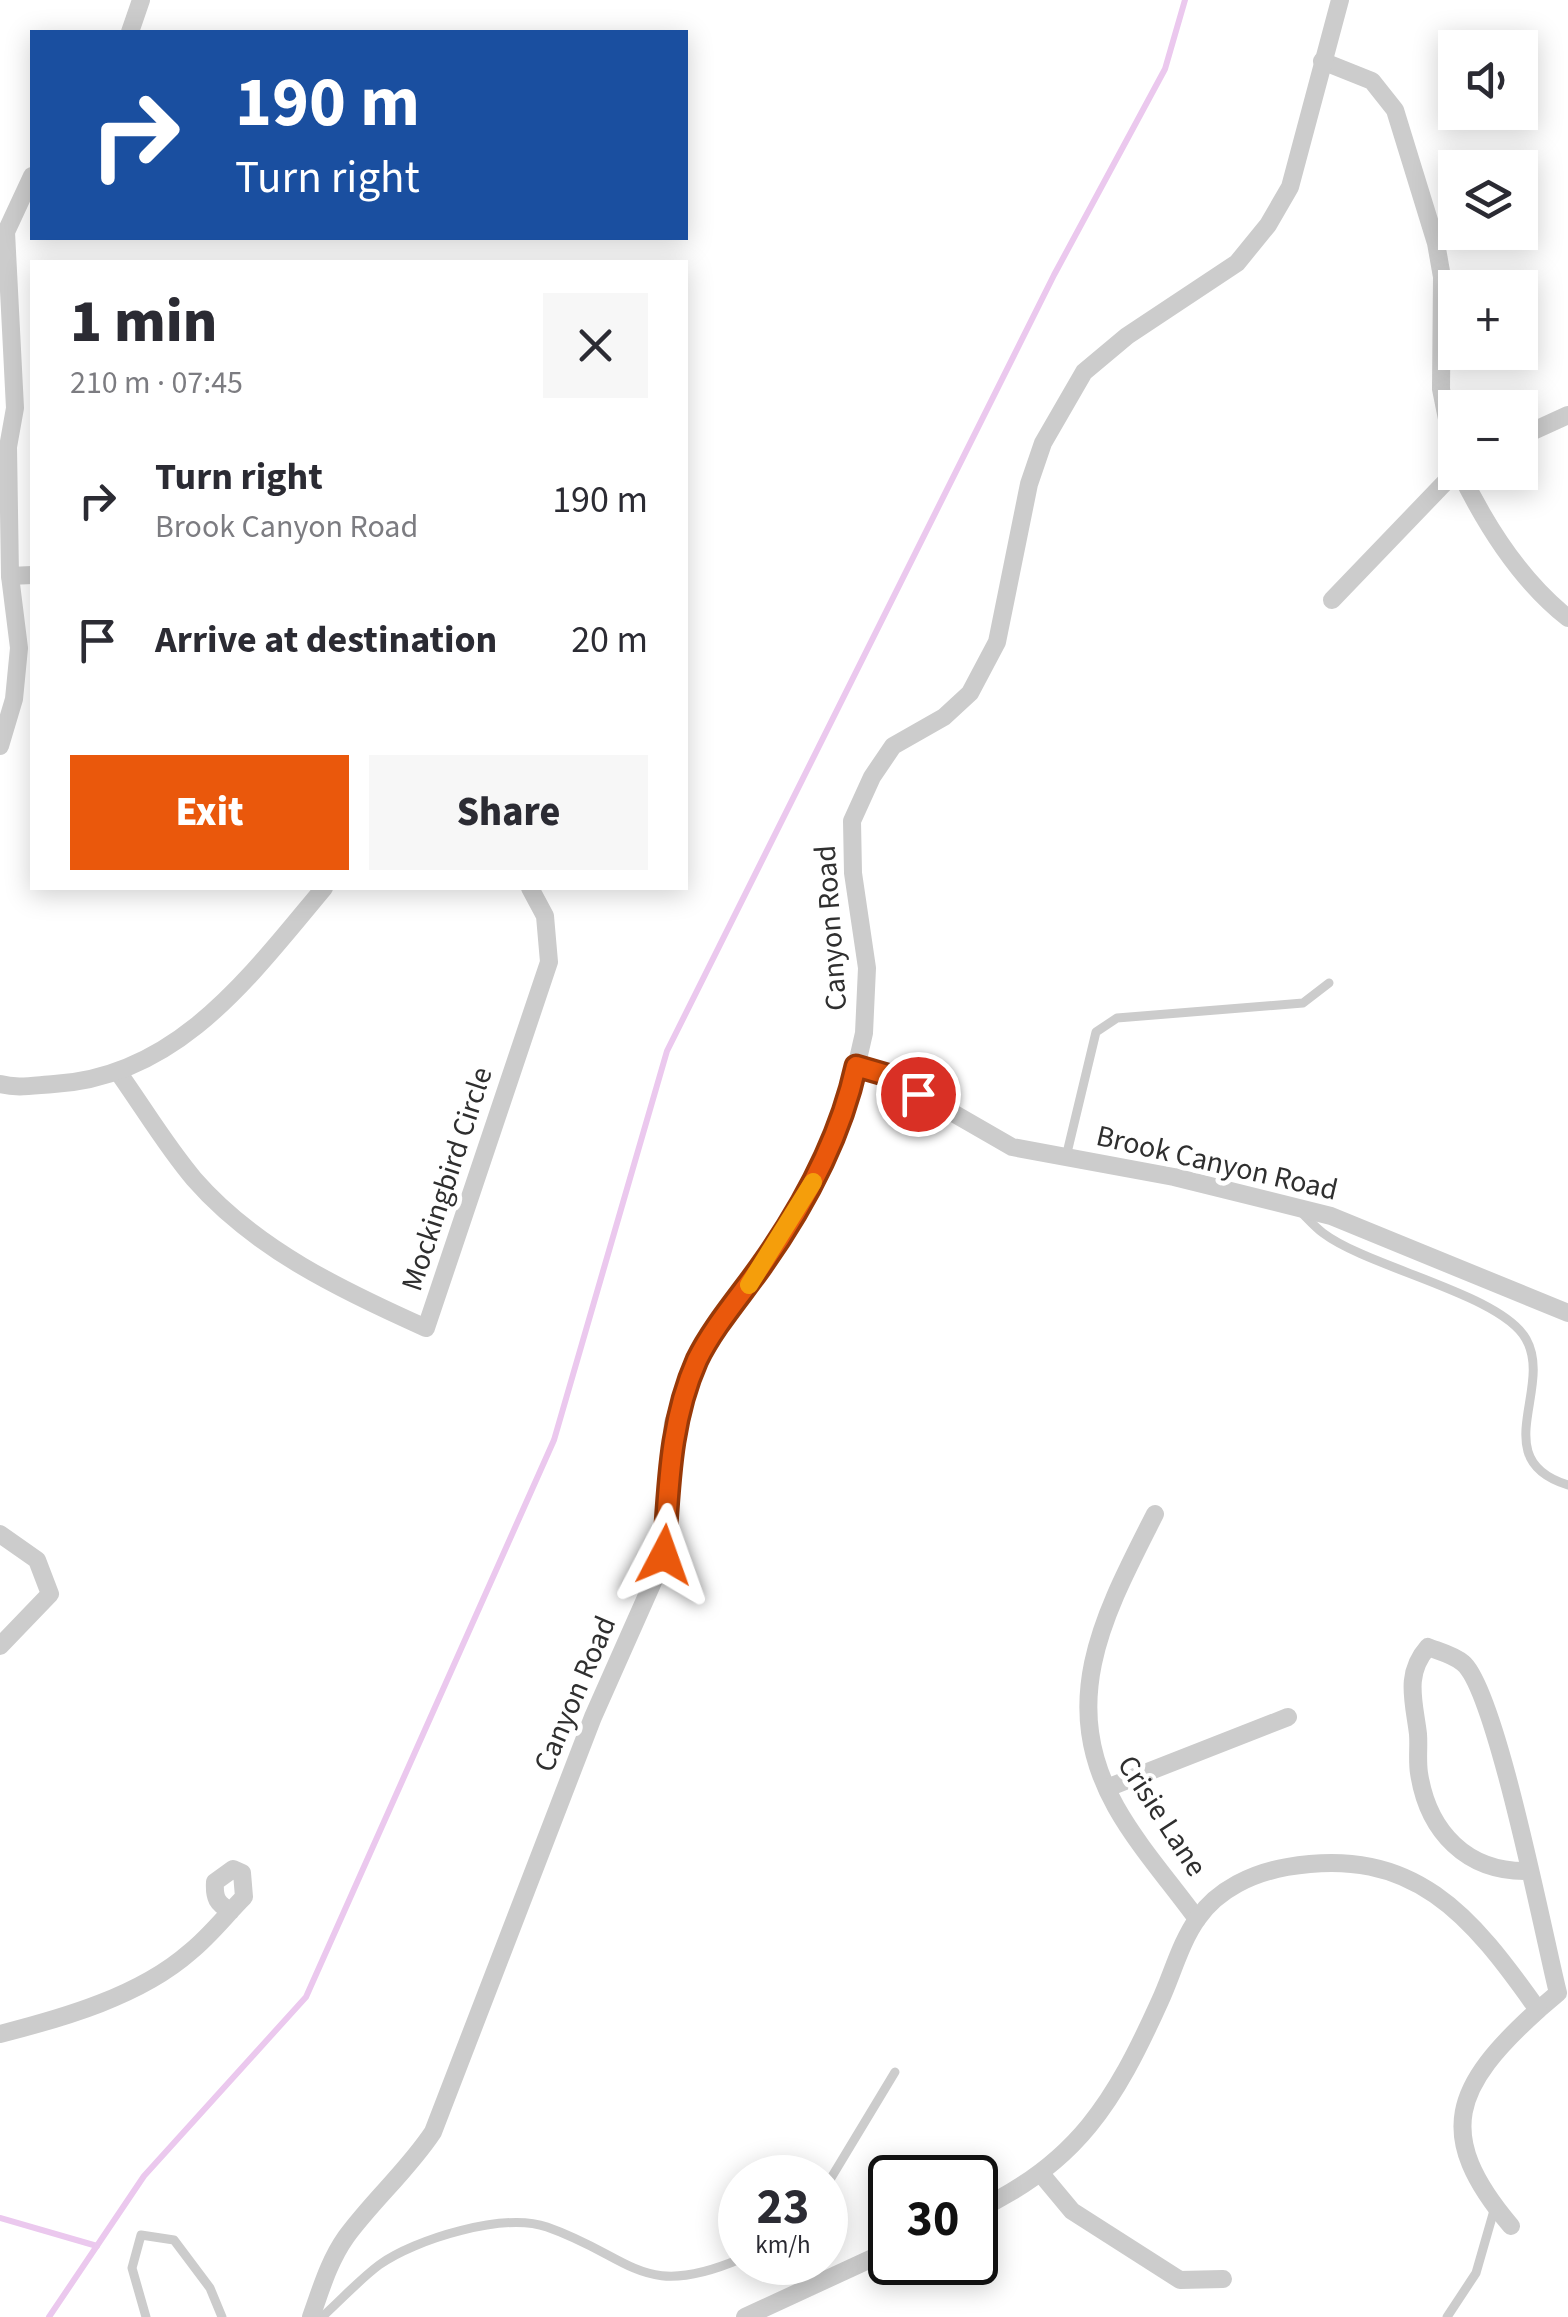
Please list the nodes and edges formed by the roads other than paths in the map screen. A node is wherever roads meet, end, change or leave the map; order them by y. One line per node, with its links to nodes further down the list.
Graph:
1 (141, 0): 3 (street)
2 (1340, 0): 4 (street, Canyon Road)
3 (131, 30)
4 (1322, 62): 6 (street); 20 (street, Canyon Road)
5 (30, 180): 7 (street)
6 (1441, 390)
7 (7, 394): 13 (street)
8 (1568, 416): 9 (street)
9 (1538, 429)
10 (1440, 490): 14 (street)
11 (1467, 490): 15 (street)
12 (30, 575): 13 (street)
13 (10, 576): 16 (street)
14 (1332, 600)
15 (1568, 618)
16 (0, 746)
17 (322, 890): 21 (street)
18 (531, 890): 21 (street, Mockingbird Circle)
19 (1329, 983): 23 (lane)
20 (856, 1066): 23 (street, Brook Canyon Road); 48 (street, Canyon Road)
21 (118, 1072): 22 (street)
22 (0, 1084)
23 (1066, 1157): 24 (street, Brook Canyon Road)
24 (1296, 1206): 25 (street, Brook Canyon Road); 26 (lane)
25 (1568, 1313)
26 (1568, 1485)
27 (1155, 1514): 31 (street, Crisie Lane)
28 (0, 1534): 29 (street)
29 (0, 1646)
30 (1288, 1716): 31 (street)
31 (1107, 1788): 34 (street, Crisie Lane)
32 (1527, 1871): 32 (street); 35 (street)
33 (230, 1911): 36 (street)
34 (1196, 1919): 35 (street); 39 (street)
35 (1538, 2010): 41 (street)
36 (0, 2034)
37 (895, 2072): 38 (lane)
38 (845, 2155)
39 (1042, 2175): 40 (street); 45 (street)
40 (998, 2199)
41 (1495, 2207): 42 (street); 51 (lane)
42 (1511, 2226)
43 (868, 2260): 50 (street)
44 (718, 2267): 49 (lane)
45 (1223, 2280)
46 (146, 2317): 47 (lane)
47 (222, 2317)
48 (312, 2317)
49 (322, 2317)
50 (746, 2317)
51 (1447, 2317)

